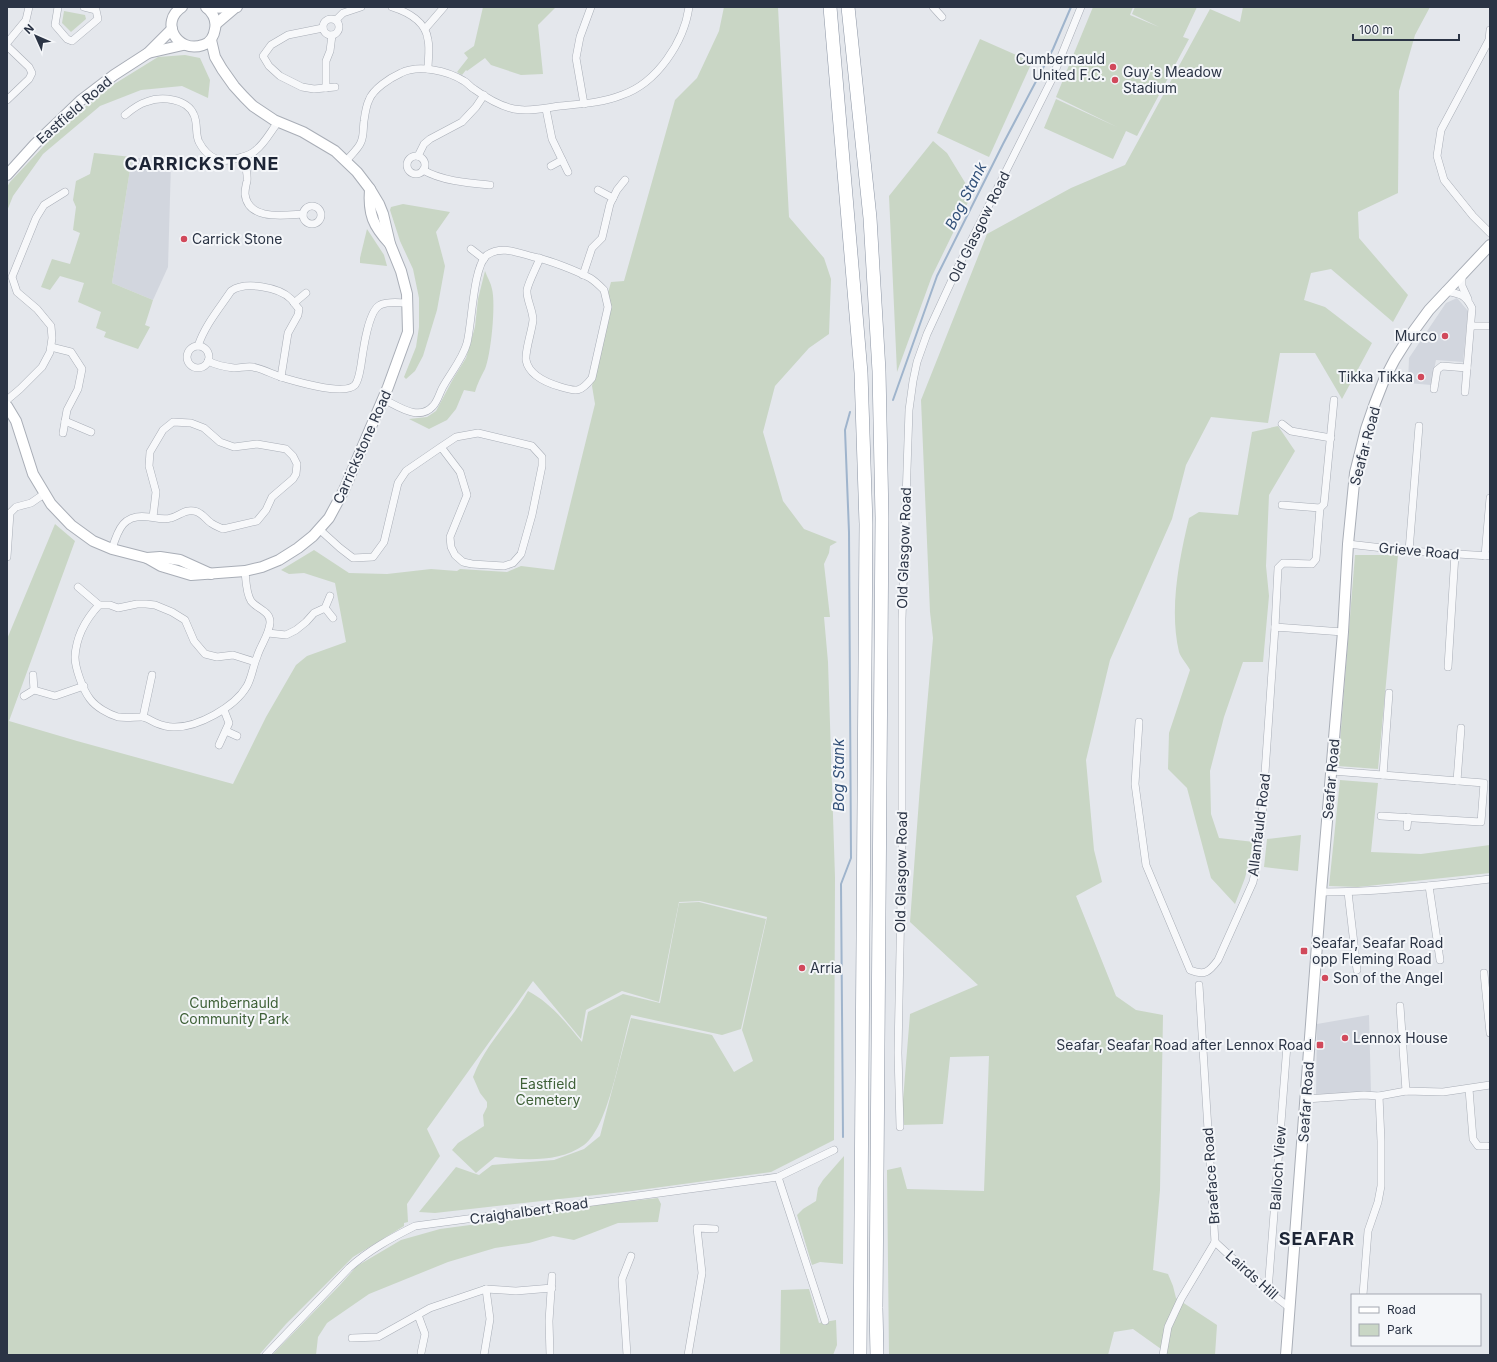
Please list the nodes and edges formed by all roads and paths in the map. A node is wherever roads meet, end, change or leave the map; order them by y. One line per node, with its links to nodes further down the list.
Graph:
1 (29, 7): 27 (street)
2 (58, 7): 3 (street)
3 (84, 7)
4 (182, 7): 16 (street)
5 (207, 7): 6 (street); 19 (street)
6 (236, 7): 19 (street)
7 (361, 7): 18 (street)
8 (392, 7): 22 (street)
9 (444, 7): 22 (street)
10 (591, 7): 37 (street)
11 (689, 7): 37 (street)
12 (830, 7): 169 (highway)
13 (848, 7): 170 (highway)
14 (933, 7): 17 (street)
15 (1081, 7): 147 (street, Old Glasgow Road)
16 (173, 11): 21 (street)
17 (942, 17)
18 (336, 20): 20 (street); 24 (street)
19 (216, 24): 25 (street)
20 (323, 28): 24 (street); 34 (street)
21 (172, 29): 28 (street); 30 (street, Eastfield Road)
22 (425, 29): 32 (street)
23 (1490, 30): 26 (street)
24 (332, 35): 34 (street)
25 (211, 40): 29 (street); 31 (street, Carrickstone Road)
26 (1490, 40): 55 (street)
27 (7, 44): 36 (street)
28 (182, 45): 29 (street); 30 (street, Eastfield Road)
29 (196, 48): 31 (street)
30 (148, 53): 48 (street, Eastfield Road)
31 (215, 57): 40 (street, Carrickstone Road)
32 (428, 69): 35 (street); 44 (street)
33 (335, 87): 34 (street)
34 (326, 88)
35 (484, 95): 38 (street); 41 (street)
36 (7, 100)
37 (584, 104): 38 (street)
38 (546, 109): 43 (street)
39 (125, 115): 42 (street)
40 (278, 122): 42 (street); 44 (street, Carrickstone Road)
41 (418, 156): 46 (street); 46 (street)
42 (243, 157): 54 (street)
43 (562, 160): 45 (street); 47 (street)
44 (346, 161): 67 (street, Carrickstone Road)
45 (551, 166)
46 (423, 170): 50 (street)
47 (568, 172)
48 (7, 175)
49 (625, 180): 53 (street)
50 (490, 185)
51 (598, 190): 53 (street)
52 (65, 192): 62 (street)
53 (613, 198): 61 (street)
54 (303, 214)
55 (1490, 233)
56 (1490, 245): 60 (street, Seafar Road)
57 (471, 249): 59 (street)
58 (540, 258): 59 (street); 61 (street); 61 (street)
59 (484, 259): 77 (street)
60 (1462, 273): 63 (street, Seafar Road); 65 (street)
61 (583, 275)
62 (11, 285): 71 (street)
63 (1445, 291): 65 (street); 95 (street, Seafar Road)
64 (306, 293): 66 (street)
65 (1468, 299): 68 (street)
66 (294, 303): 70 (street); 74 (street)
67 (407, 303): 74 (street); 77 (street, Carrickstone Road)
68 (1471, 326): 69 (street); 73 (street)
69 (1490, 326)
70 (198, 346): 72 (street); 72 (street)
71 (51, 347): 78 (street); 81 (street)
72 (208, 361): 74 (street)
73 (1467, 368): 75 (street); 76 (street)
74 (281, 377)
75 (1434, 389)
76 (1465, 392)
77 (383, 399): 94 (street, Carrickstone Road)
78 (7, 400)
79 (1334, 400): 86 (street)
80 (7, 406): 88 (street, Carrickstone Road)
81 (65, 421): 84 (street); 85 (street)
82 (1282, 424): 86 (street)
83 (1419, 426): 97 (street)
84 (91, 432)
85 (63, 433)
86 (1331, 438): 91 (street)
87 (441, 447): 87 (street); 94 (street)
88 (44, 494): 92 (street); 96 (street, Carrickstone Road)
89 (1490, 498): 99 (street)
90 (1282, 505): 91 (street)
91 (1320, 508): 107 (street, Allanfauld Road)
92 (10, 509): 100 (street)
93 (153, 517): 93 (street); 96 (street)
94 (319, 529): 101 (street, Carrickstone Road)
95 (1348, 544): 97 (street, Grieve Road); 108 (street, Seafar Road)
96 (112, 549): 101 (street, Carrickstone Road)
97 (1409, 551): 98 (street, Grieve Road)
98 (1455, 554): 99 (street, Grieve Road); 111 (street)
99 (1487, 556)
100 (7, 557)
101 (244, 571): 109 (street)
102 (78, 587): 104 (street)
103 (330, 596): 105 (street)
104 (99, 605): 110 (street); 114 (street)
105 (325, 608): 106 (street); 109 (street)
106 (333, 618)
107 (1275, 627): 108 (street); 120 (street, Allanfauld Road)
108 (1343, 632): 125 (street, Seafar Road)
109 (268, 633): 110 (street)
110 (255, 662): 118 (street)
111 (1448, 668)
112 (33, 675): 115 (street)
113 (152, 675): 119 (street)
114 (84, 686): 115 (street); 119 (street)
115 (34, 690): 117 (street)
116 (1389, 693): 126 (street)
117 (24, 696)
118 (224, 710): 119 (street); 122 (street)
119 (143, 717)
120 (1139, 722)
121 (1461, 728): 127 (street)
122 (226, 731): 123 (street); 124 (street)
123 (237, 736)
124 (219, 744)
125 (1332, 771): 126 (street); 133 (street, Seafar Road)
126 (1383, 776): 127 (street)
127 (1457, 781): 129 (street)
128 (1381, 816): 129 (street)
129 (1408, 818): 130 (street)
130 (1407, 827)
131 (1490, 879): 132 (street)
132 (1430, 886): 134 (street); 135 (street)
133 (1321, 892): 134 (street); 146 (street, Seafar Road)
134 (1348, 892): 136 (street)
135 (1440, 960)
136 (1357, 970)
137 (1484, 973): 140 (street)
138 (1199, 985): 152 (street, Braeface Road)
139 (1400, 1006): 144 (street)
140 (1490, 1033)
141 (1287, 1045): 157 (street, Balloch View)
142 (1490, 1085): 143 (street)
143 (1469, 1089): 144 (street); 148 (street)
144 (1406, 1090): 145 (street)
145 (1379, 1096): 146 (street); 158 (street)
146 (1306, 1099): 159 (street, Seafar Road)
147 (900, 1127)
148 (1487, 1146)
149 (834, 1150): 150 (street, Craighalbert Road)
150 (778, 1177): 161 (street); 164 (street, Craighalbert Road)
151 (715, 1229): 168 (street)
152 (1215, 1242): 157 (street, Lairds Hill); 171 (street, Braeface Road)
153 (631, 1256): 167 (street)
154 (552, 1276): 155 (street)
155 (552, 1288): 156 (street); 166 (street)
156 (486, 1289): 160 (street); 165 (street)
157 (1268, 1290): 159 (street, Lairds Hill)
158 (1363, 1294)
159 (1290, 1308): 172 (street, Seafar Road)
160 (418, 1315): 162 (street); 163 (street)
161 (825, 1322)
162 (352, 1338)
163 (421, 1353)
164 (266, 1355)
165 (484, 1355)
166 (550, 1355)
167 (627, 1355)
168 (688, 1355)
169 (860, 1355)
170 (877, 1355)
171 (1163, 1355)
172 (1286, 1355)

